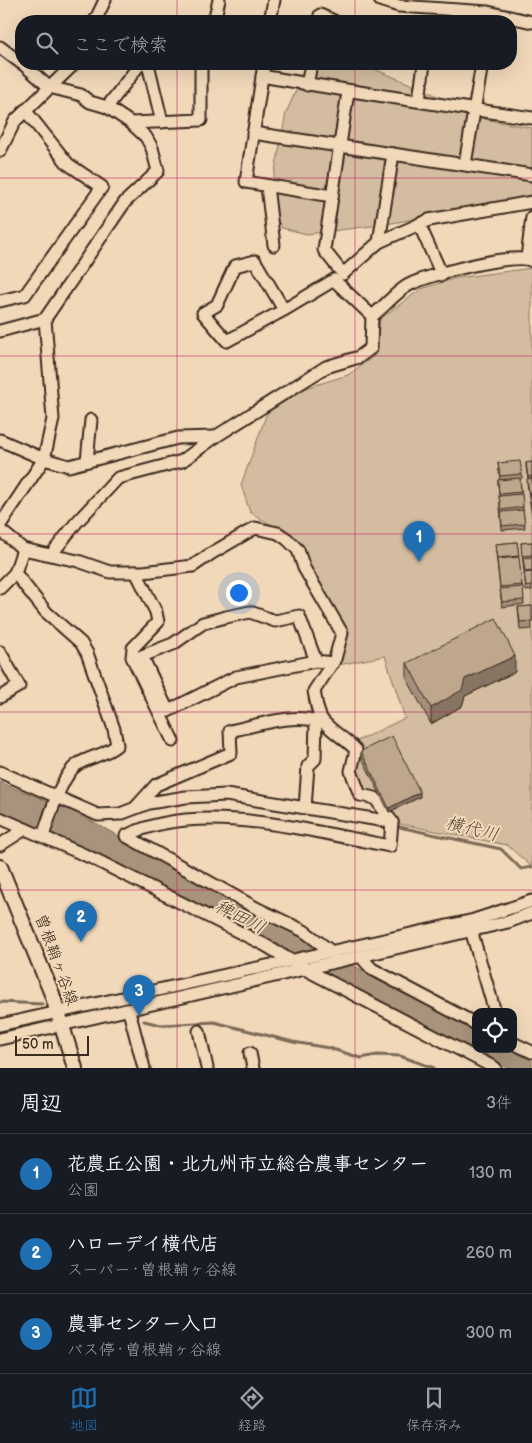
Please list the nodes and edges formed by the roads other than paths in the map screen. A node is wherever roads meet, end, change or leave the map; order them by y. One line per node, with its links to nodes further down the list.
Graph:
1 (105, 0): 5 (street)
2 (219, 0): 6 (street)
3 (274, 0): 7 (street)
4 (384, 0): 8 (street)
5 (99, 15)
6 (215, 15)
7 (271, 15)
8 (478, 15)
9 (517, 20): 10 (street)
10 (532, 22)
11 (0, 47): 12 (street)
12 (15, 58)
13 (30, 70): 24 (street)
14 (67, 70): 24 (street)
15 (135, 70): 27 (street)
16 (149, 70): 31 (street)
17 (201, 70): 31 (street)
18 (263, 70): 22 (street)
19 (310, 70): 23 (street)
20 (423, 70): 26 (street)
21 (481, 70): 29 (street)
22 (262, 76): 23 (street); 33 (street)
23 (307, 85): 25 (street)
24 (48, 87): 27 (street); 28 (street)
25 (348, 92): 26 (street); 34 (street)
26 (419, 100): 29 (street)
27 (107, 107): 32 (street)
28 (26, 110): 35 (street); 48 (street)
29 (475, 110): 30 (street); 37 (street)
30 (532, 118)
31 (162, 122): 32 (street)
32 (131, 123): 51 (street)
33 (253, 133): 34 (street); 39 (street)
34 (339, 145): 36 (street); 40 (street)
35 (0, 151)
36 (393, 154): 37 (street); 44 (street)
37 (466, 164): 38 (street)
38 (532, 176)
39 (267, 186): 40 (street); 45 (street)
40 (332, 196): 44 (street)
41 (532, 202): 43 (street)
42 (532, 217): 46 (street)
43 (419, 224): 44 (street); 47 (street)
44 (379, 242)
45 (274, 245)
46 (529, 259): 47 (street)
47 (442, 275): 50 (street)
48 (0, 301)
49 (284, 310): 49 (street); 50 (street)
50 (372, 316): 54 (street)
51 (45, 319): 52 (street); 56 (street)
52 (0, 330)
53 (91, 420): 57 (street)
54 (215, 436): 57 (street); 61 (street)
55 (0, 440): 56 (street)
56 (44, 459): 57 (street); 58 (street)
57 (87, 461)
58 (0, 526)
59 (0, 530): 60 (street)
60 (23, 549): 61 (street); 63 (street)
61 (51, 555): 62 (street)
62 (136, 572): 67 (street); 70 (street)
63 (15, 573): 64 (street); 72 (street)
64 (0, 588)
65 (0, 652): 68 (street)
66 (316, 661): 66 (street); 67 (street)
67 (333, 663): 69 (street)
68 (0, 697)
69 (319, 721): 73 (street); 74 (street); 76 (street)
70 (173, 742)
71 (0, 772): 72 (street)
72 (57, 799): 73 (street); 78 (street)
73 (135, 808): 74 (street)
74 (305, 808): 76 (street)
75 (0, 818): 77 (street)
76 (392, 822): 84 (street)
77 (25, 828): 78 (street); 79 (street)
78 (43, 836): 86 (street)
79 (0, 845)
80 (0, 867): 89 (main road, 曽根鞘ヶ谷線)
81 (532, 901): 84 (street)
82 (532, 913): 83 (street)
83 (472, 930): 85 (street); 87 (street)
84 (336, 952): 86 (street)
85 (361, 957): 86 (street); 90 (street)
86 (294, 965): 88 (street); 89 (street); 101 (street)
87 (494, 1008)
88 (129, 1011): 89 (street); 98 (street)
89 (59, 1018): 91 (street); 93 (street); 97 (main road, 曽根鞘ヶ谷線)
90 (472, 1022)
91 (0, 1025)
92 (199, 1031): 99 (street)
93 (0, 1039)
94 (517, 1045): 95 (street)
95 (532, 1052)
96 (250, 1053): 100 (street)
97 (75, 1068)
98 (144, 1068)
99 (207, 1068)
100 (253, 1068)
101 (495, 1068)

